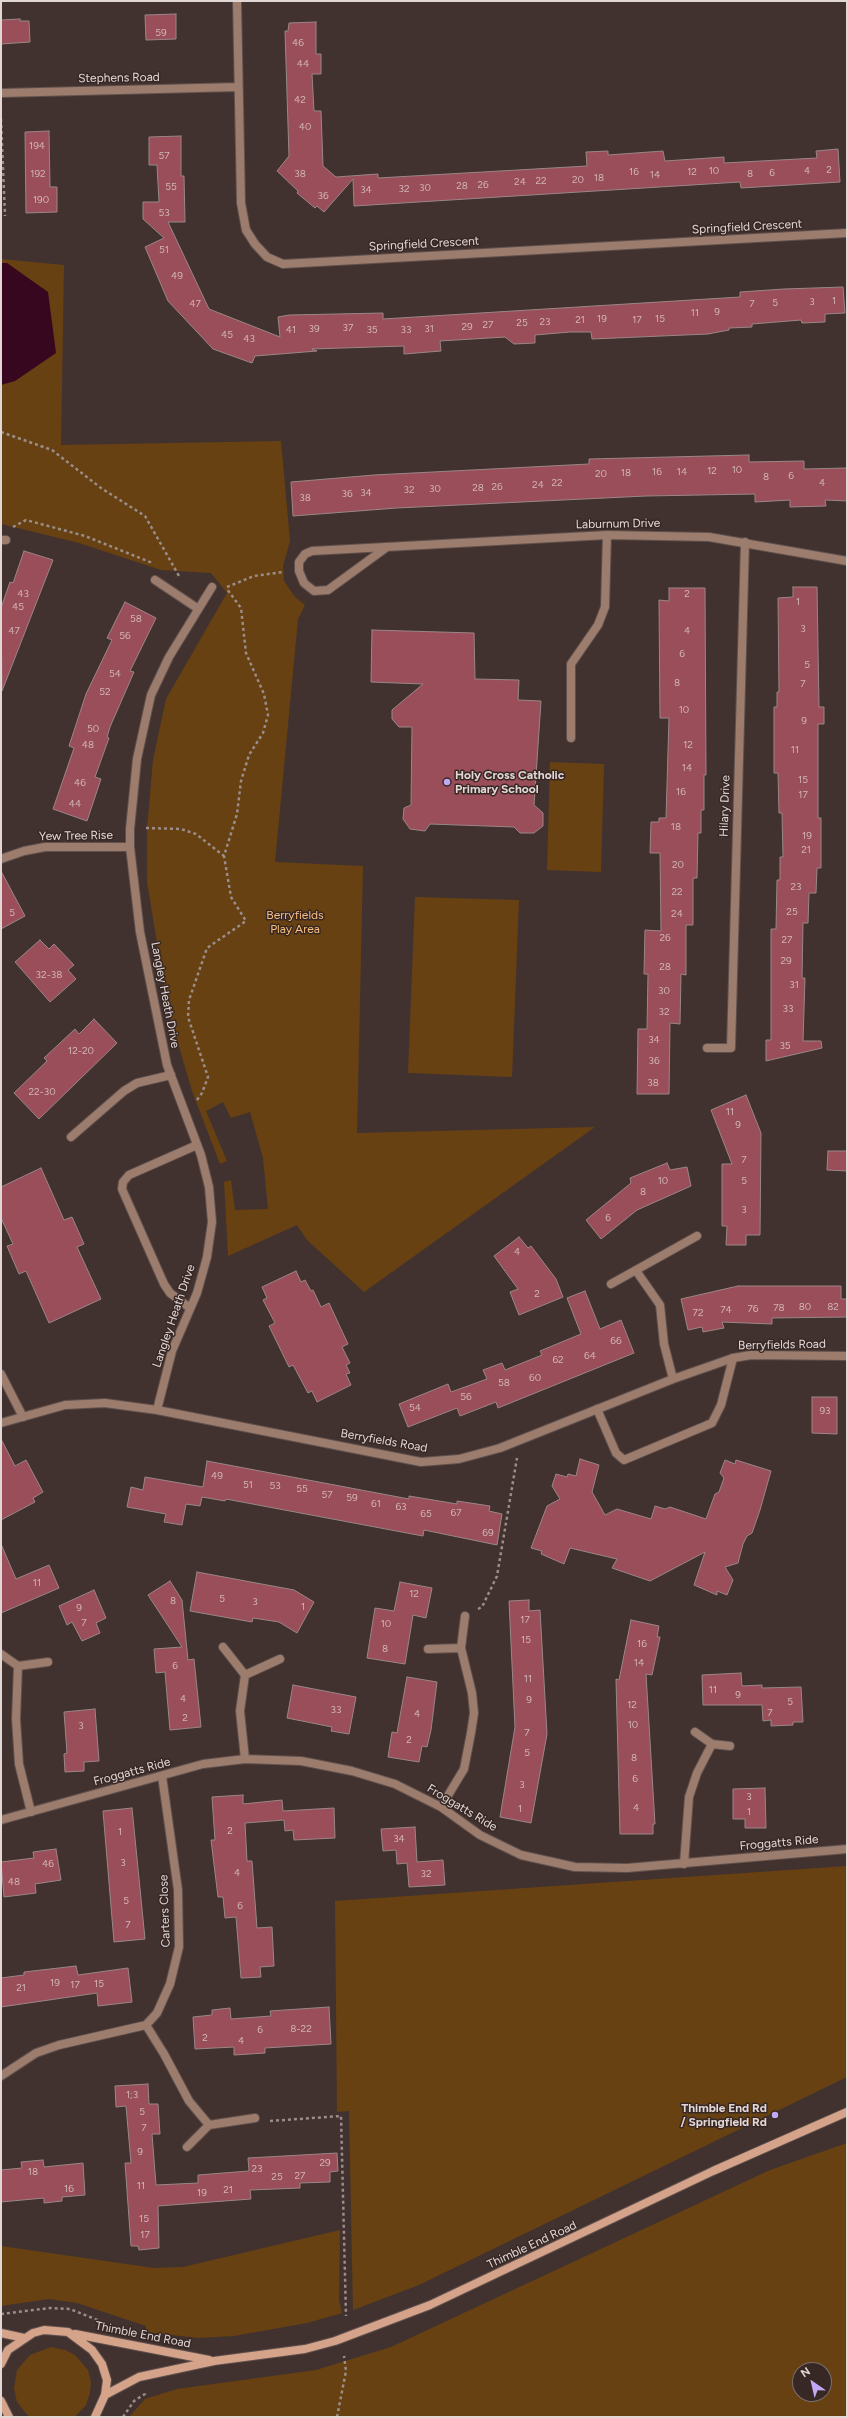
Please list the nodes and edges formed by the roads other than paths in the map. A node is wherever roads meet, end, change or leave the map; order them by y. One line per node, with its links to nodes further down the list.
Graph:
1 (237, 1): 2 (street, Springfield Crescent)
2 (238, 87): 3 (street, Stephens Road); 4 (street, Springfield Crescent)
3 (1, 93)
4 (847, 233)
5 (607, 535): 6 (street, Laburnum Drive); 7 (street, Laburnum Drive); 12 (street)
6 (745, 542): 8 (street, Laburnum Drive); 15 (street, Hilary Drive)
7 (387, 547): 7 (street, Laburnum Drive)
8 (847, 561)
9 (155, 580): 11 (street)
10 (212, 587): 11 (street, Langley Heath Drive)
11 (198, 608): 13 (street, Langley Heath Drive)
12 (571, 738)
13 (130, 847): 14 (street, Yew Tree Rise); 16 (street, Langley Heath Drive)
14 (1, 858)
15 (707, 1048)
16 (171, 1075): 17 (street); 18 (street, Langley Heath Drive)
17 (72, 1137)
18 (197, 1145): 22 (street, Langley Heath Drive); 22 (street)
19 (697, 1236): 20 (street)
20 (637, 1272): 21 (street); 26 (street)
21 (611, 1284)
22 (190, 1308): 28 (street, Langley Heath Drive)
23 (847, 1356): 24 (street, Berryfields Road)
24 (733, 1358): 26 (street, Berryfields Road); 27 (street)
25 (1, 1374): 29 (street)
26 (673, 1378): 27 (street, Berryfields Road)
27 (597, 1409): 28 (street, Berryfields Road)
28 (157, 1410): 29 (street, Berryfields Road)
29 (22, 1417): 30 (street, Berryfields Road)
30 (1, 1423)
31 (465, 1616): 33 (street)
32 (223, 1647): 39 (street)
33 (461, 1648): 34 (street); 45 (street)
34 (428, 1649)
35 (1, 1654): 38 (street)
36 (280, 1659): 39 (street)
37 (48, 1662): 38 (street)
38 (18, 1666): 46 (street)
39 (245, 1675): 43 (street)
40 (695, 1732): 41 (street)
41 (712, 1744): 42 (street); 49 (street)
42 (730, 1746)
43 (245, 1759): 44 (street, Froggatts Ride); 45 (street, Froggatts Ride)
44 (162, 1776): 46 (street, Froggatts Ride); 50 (street, Carters Close)
45 (441, 1807): 49 (street, Froggatts Ride)
46 (31, 1812): 47 (street, Froggatts Ride)
47 (1, 1820)
48 (847, 1849): 49 (street, Froggatts Ride)
49 (684, 1864)
50 (146, 2025): 51 (street); 54 (street)
51 (1, 2076)
52 (847, 2112): 59 (street, Thimble End Road)
53 (255, 2118): 54 (street)
54 (209, 2125): 55 (street)
55 (187, 2147)
56 (68, 2332): 58 (street, Thimble End Road); 59 (street, Thimble End Road); 61 (street)
57 (1, 2333): 58 (street)
58 (24, 2338): 60 (street, Thimble End Road)
59 (214, 2361): 61 (street, Thimble End Road)
60 (1, 2364)
61 (105, 2396): 63 (street)
62 (1, 2404): 64 (street)
63 (98, 2415)
64 (9, 2417)

